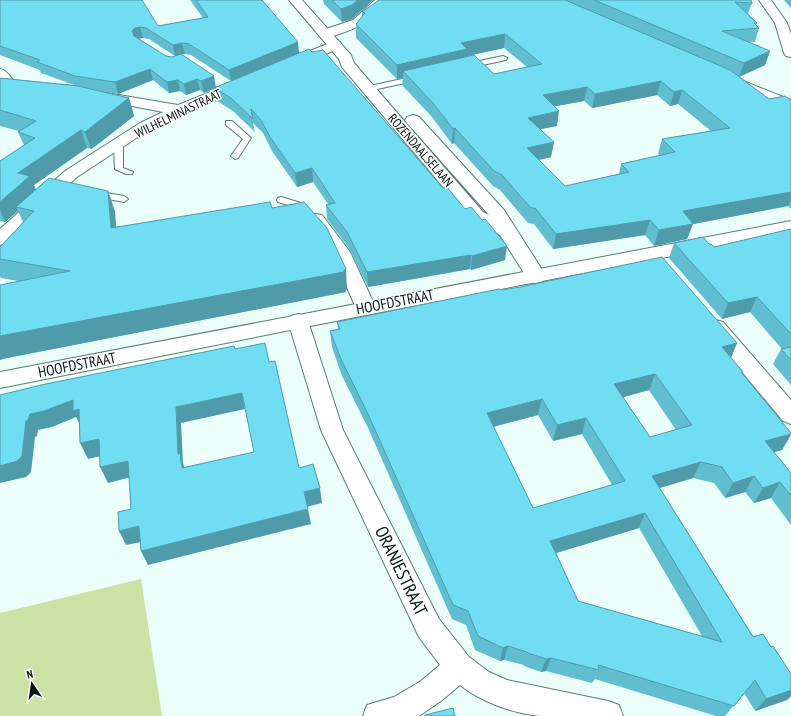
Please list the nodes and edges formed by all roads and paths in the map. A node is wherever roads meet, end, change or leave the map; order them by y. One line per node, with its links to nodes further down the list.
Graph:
1 (296, 0): 4 (main road, ROZENDAALSELAAN)
2 (382, 0): 4 (street)
3 (765, 0): 5 (street)
4 (325, 34): 6 (main road, ROZENDAALSELAAN)
5 (788, 36): 7 (street)
6 (335, 45): 9 (street); 15 (main road, ROZENDAALSELAAN)
7 (791, 53)
8 (503, 58): 10 (lane)
9 (285, 66)
10 (458, 68)
11 (421, 76): 15 (lane)
12 (720, 76): 19 (street)
13 (257, 77): 16 (street, WILHELMINASTRAAT)
14 (216, 80): 16 (street)
15 (374, 87): 34 (main road, ROZENDAALSELAAN)
16 (229, 88): 21 (street, WILHELMINASTRAAT)
17 (791, 90): 19 (street)
18 (90, 94): 21 (street)
19 (763, 94): 20 (street)
20 (791, 105)
21 (179, 110): 23 (street, WILHELMINASTRAAT)
22 (229, 123): 24 (lane)
23 (119, 143): 25 (lane); 31 (street, WILHELMINASTRAAT)
24 (235, 156)
25 (129, 172)
26 (88, 193): 27 (lane)
27 (124, 199)
28 (281, 200): 29 (lane)
29 (298, 205): 35 (street)
30 (791, 227): 32 (main road, HOOFDSTRAAT)
31 (4, 231)
32 (653, 254): 33 (street); 34 (main road, HOOFDSTRAAT)
33 (668, 272)
34 (536, 276): 35 (main road, HOOFDSTRAAT)
35 (366, 308): 37 (main road, HOOFDSTRAAT)
36 (704, 314): 39 (street)
37 (298, 321): 38 (main road, HOOFDSTRAAT); 40 (street, ORANJESTRAAT)
38 (0, 380)
39 (791, 415)
40 (459, 667): 41 (street); 42 (street, ORANJESTRAAT)
41 (378, 716)
42 (608, 716)

